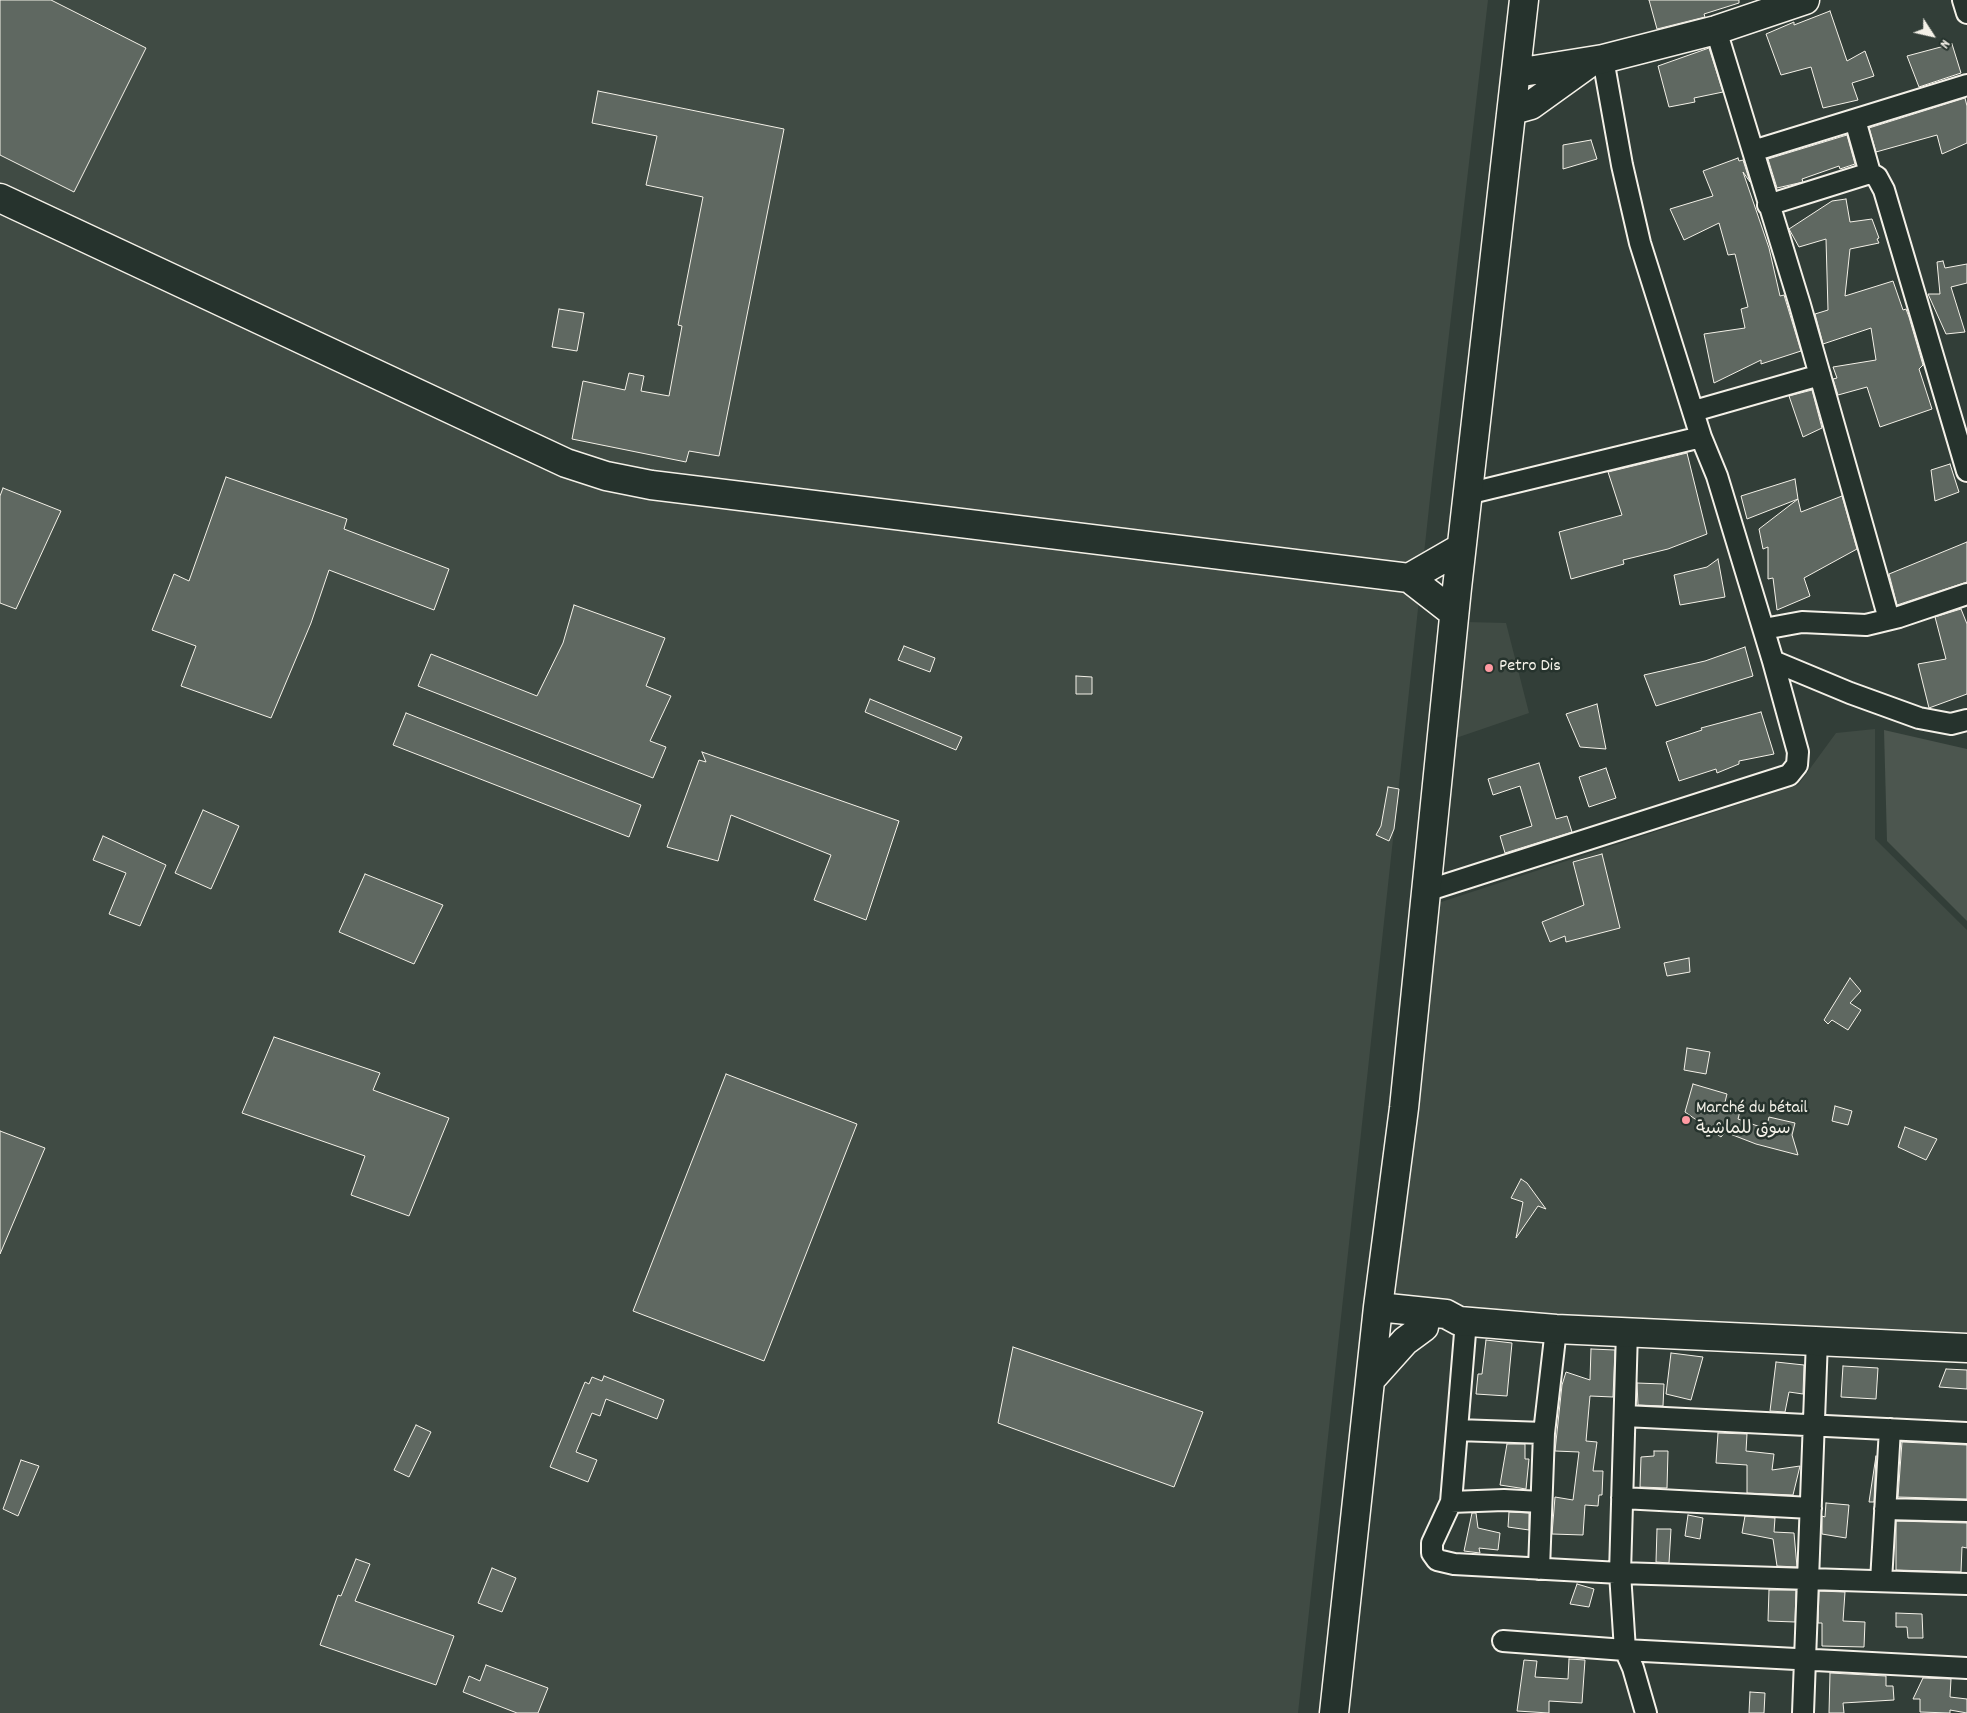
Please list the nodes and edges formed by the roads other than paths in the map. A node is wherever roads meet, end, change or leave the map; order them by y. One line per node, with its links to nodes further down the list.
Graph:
1 (1524, 0): 7 (street)
2 (1805, 0): 5 (street)
3 (1963, 0): 4 (street)
4 (1967, 13)
5 (1716, 30): 6 (street); 11 (street)
6 (1597, 60): 7 (street); 9 (street); 16 (street)
7 (1516, 72): 9 (street)
8 (1967, 85): 10 (street)
9 (1513, 110): 19 (street)
10 (1855, 120): 11 (street); 12 (street)
11 (1753, 152): 14 (street)
12 (1870, 173): 14 (street); 18 (street)
13 (0, 198): 21 (street)
14 (1768, 205): 15 (street)
15 (1820, 375): 16 (street); 24 (street)
16 (1694, 411): 17 (street)
17 (1701, 437): 19 (street); 25 (street)
18 (1967, 471)
19 (1467, 494): 20 (street)
20 (1461, 548): 21 (street); 23 (street)
21 (1409, 578): 23 (street)
22 (1967, 594): 24 (street)
23 (1454, 613): 28 (street)
24 (1889, 619): 25 (street)
25 (1764, 629): 26 (street)
26 (1773, 661): 27 (street); 28 (street)
27 (1967, 720)
28 (1426, 891): 29 (street)
29 (1382, 1272): 30 (street); 31 (street)
30 (1377, 1317): 31 (street); 37 (street)
31 (1423, 1319): 32 (street); 37 (street)
32 (1462, 1321): 33 (street); 41 (street)
33 (1556, 1329): 34 (street); 42 (street)
34 (1627, 1331): 35 (street); 38 (street)
35 (1817, 1340): 36 (street); 39 (street)
36 (1967, 1348)
37 (1370, 1379): 59 (street)
38 (1625, 1416): 39 (street); 44 (street)
39 (1814, 1425): 40 (street); 47 (street)
40 (1890, 1429): 43 (street); 48 (street)
41 (1456, 1430): 42 (street); 45 (street)
42 (1544, 1433): 46 (street)
43 (1967, 1433)
44 (1622, 1498): 47 (street); 51 (street)
45 (1451, 1502): 46 (street); 50 (street)
46 (1541, 1502): 50 (street)
47 (1811, 1508): 52 (street)
48 (1885, 1509): 49 (street); 53 (street)
49 (1967, 1511)
50 (1539, 1569): 51 (street)
51 (1620, 1573): 52 (street); 56 (street)
52 (1808, 1579): 53 (street); 57 (street)
53 (1881, 1581): 54 (street)
54 (1967, 1584)
55 (1503, 1641): 56 (street)
56 (1625, 1650): 57 (street); 60 (street)
57 (1805, 1660): 58 (street); 61 (street)
58 (1967, 1668)
59 (1334, 1713)
60 (1646, 1713)
61 (1803, 1713)

